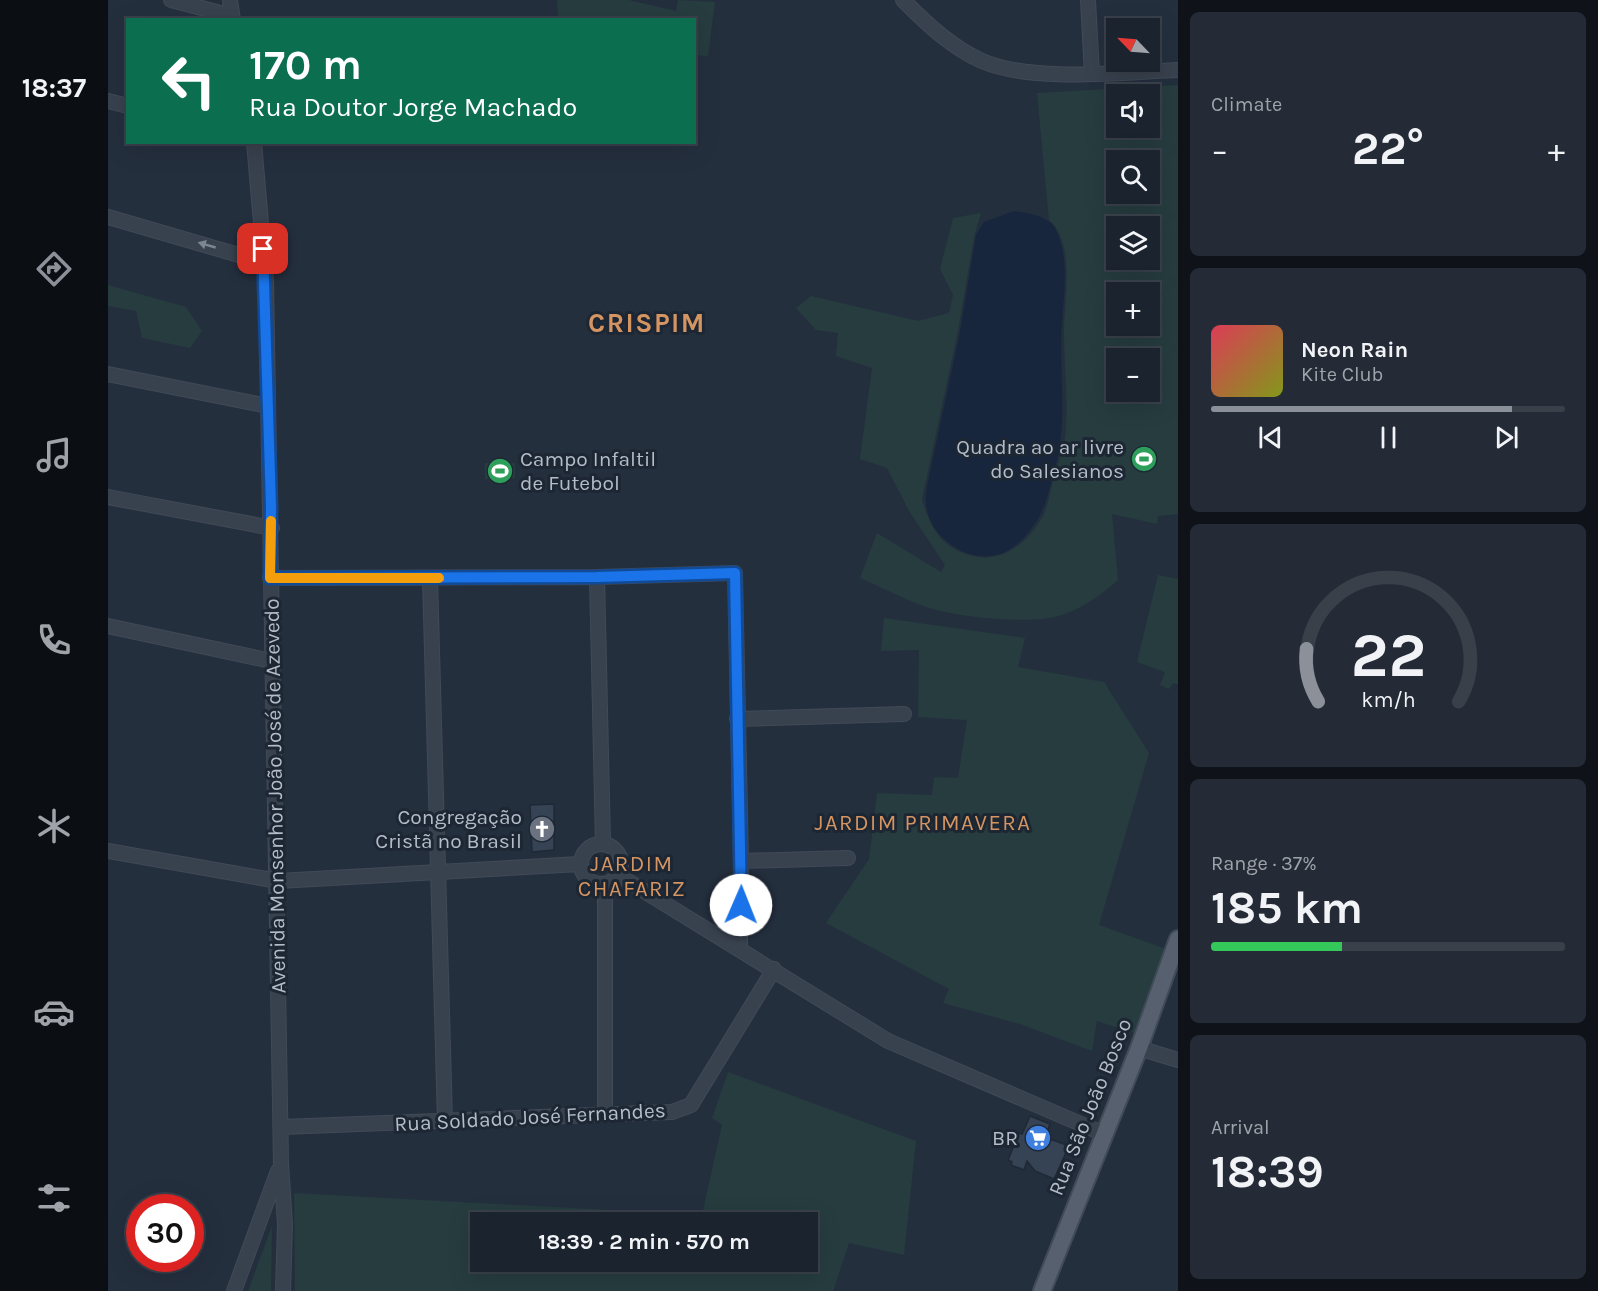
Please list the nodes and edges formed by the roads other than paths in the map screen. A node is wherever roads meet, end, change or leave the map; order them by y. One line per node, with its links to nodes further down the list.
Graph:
1 (171, 0): 5 (street)
2 (230, 0): 5 (street)
3 (903, 0): 7 (street)
4 (1088, 0): 7 (street)
5 (233, 18)
6 (1178, 70): 7 (street)
7 (1092, 74)
8 (108, 100): 9 (street)
9 (126, 105)
10 (254, 144): 12 (street, Avenida Monsenhor João José de Azevedo)
11 (108, 217): 12 (street, one-way to 11)
12 (263, 262): 14 (street, Avenida Monsenhor João José de Azevedo)
13 (108, 374): 14 (street)
14 (268, 406): 16 (street, Avenida Monsenhor João José de Azevedo)
15 (108, 497): 16 (street)
16 (272, 528): 18 (street, Avenida Monsenhor João José de Azevedo)
17 (597, 577): 19 (street); 23 (street); 24 (street)
18 (270, 578): 19 (street); 21 (street, Avenida Monsenhor João José de Azevedo)
19 (430, 578): 29 (street)
20 (108, 627): 21 (street)
21 (271, 661): 31 (street, Avenida Monsenhor João José de Azevedo)
22 (904, 714): 23 (street)
23 (737, 719): 27 (street)
24 (603, 843): 28 (street); 30 (street)
25 (108, 851): 31 (street)
26 (848, 858): 27 (street)
27 (741, 861): 34 (street)
28 (580, 864): 29 (street); 32 (street)
29 (438, 872): 31 (street); 39 (street)
30 (618, 875): 32 (street); 34 (street)
31 (278, 881): 40 (street, Avenida Monsenhor João José de Azevedo)
32 (604, 884): 38 (street)
33 (1178, 939): 36 (main road, Rua São João Bosco)
34 (740, 949): 35 (street)
35 (774, 969): 38 (street, Rua Soldado José Fernandes); 41 (street)
36 (1139, 1048): 37 (street); 41 (main road, Rua São João Bosco)
37 (1178, 1060)
38 (605, 1114): 39 (street, Rua Soldado José Fernandes)
39 (446, 1122): 40 (street, Rua Soldado José Fernandes)
40 (281, 1127): 42 (street, Avenida Monsenhor João José de Azevedo)
41 (1104, 1134): 47 (main road, Rua São João Bosco)
42 (281, 1163): 43 (street); 44 (street, Avenida Monsenhor João José de Azevedo)
43 (263, 1216): 44 (street); 45 (street)
44 (285, 1224): 46 (street, Avenida Monsenhor João José de Azevedo)
45 (234, 1291)
46 (283, 1291)
47 (1042, 1291)

